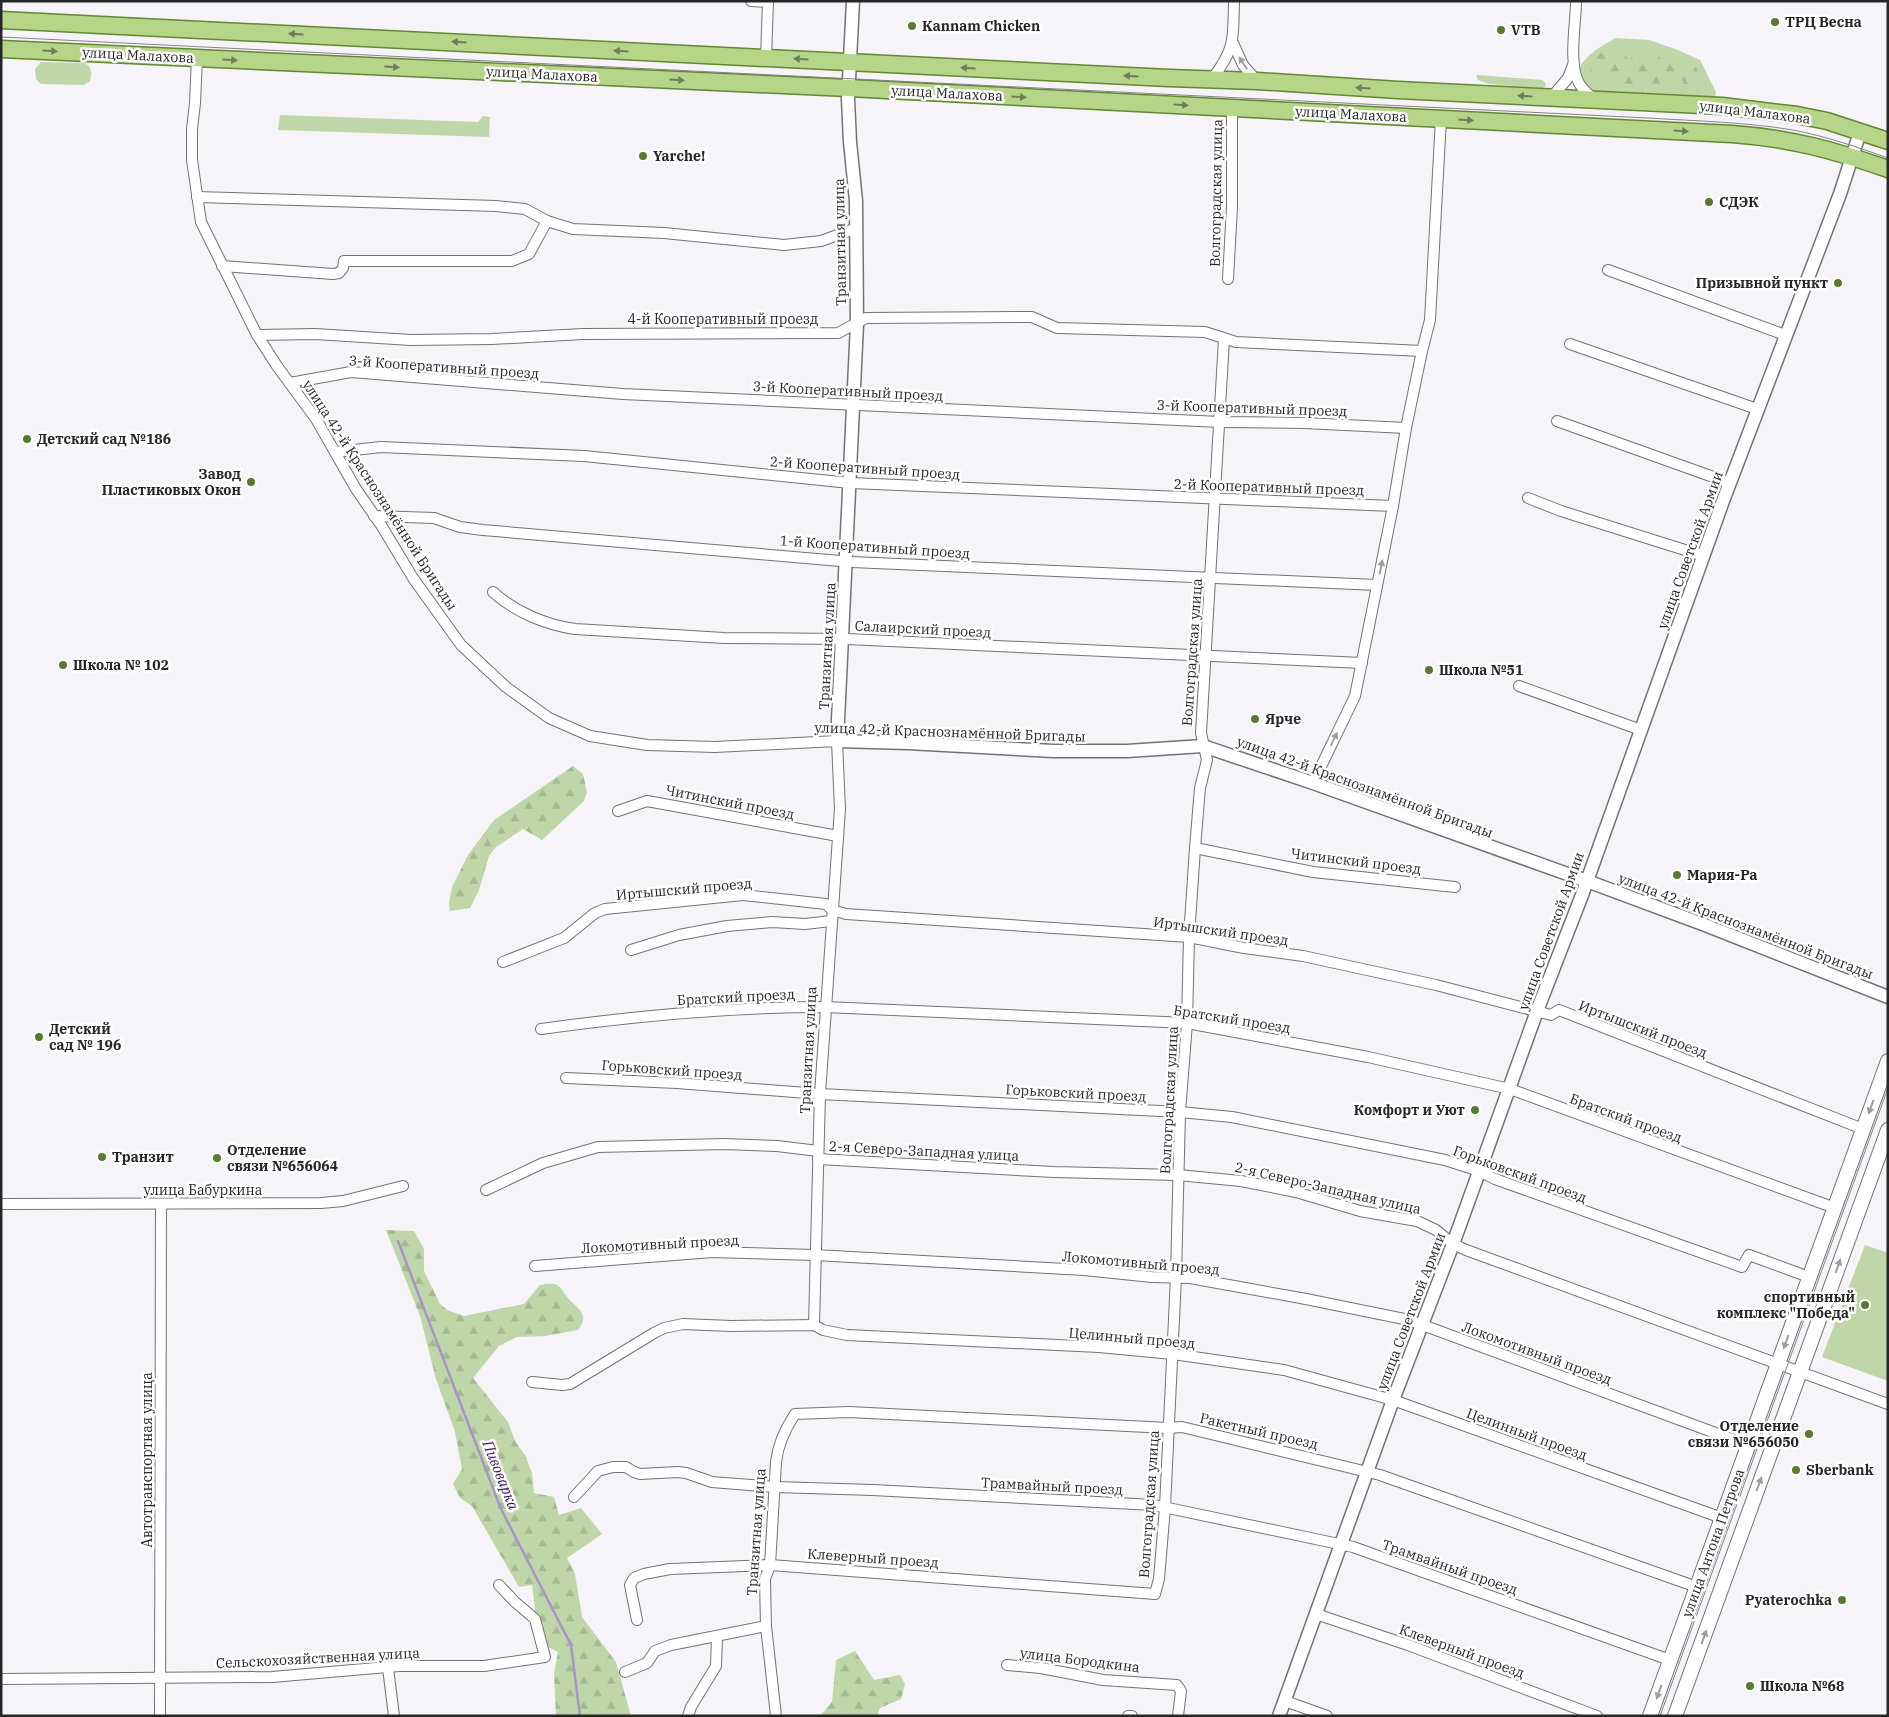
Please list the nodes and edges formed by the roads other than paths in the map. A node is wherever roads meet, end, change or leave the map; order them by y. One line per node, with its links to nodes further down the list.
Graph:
1 (751, 1): 5 (street)
2 (853, 1): 12 (street, Транзитная улица)
3 (1234, 1): 7 (street)
4 (1576, 1): 13 (street)
5 (768, 2): 11 (street)
6 (1, 20): 9 (main road, улица Малахова, one-way to 6)
7 (1233, 43): 15 (street); 16 (street, one-way to 7)
8 (1, 49): 10 (main road, улица Малахова, one-way to 10)
9 (655, 52): 11 (main road, улица Малахова); 14 (main road)
10 (197, 58): 14 (main road, улица Малахова, one-way to 14); 28 (street, улица 42-й Краснознамённой Бригады)
11 (766, 58): 12 (main road, улица Малахова, one-way to 11)
12 (849, 62): 15 (main road, улица Малахова, one-way to 12); 17 (street, Транзитная улица)
13 (1574, 64): 18 (street); 19 (street)
14 (654, 79): 17 (main road, улица Малахова, one-way to 17)
15 (1212, 79): 16 (main road, улица Малахова)
16 (1257, 81): 18 (main road, улица Малахова, one-way to 16)
17 (848, 88): 21 (main road, улица Малахова, one-way to 21); 30 (street, Транзитная улица)
18 (1551, 98): 19 (main road, улица Малахова)
19 (1594, 100): 20 (main road, улица Малахова)
20 (1649, 103): 23 (main road); 24 (main road, улица Малахова)
21 (1232, 108): 22 (main road, улица Малахова); 33 (street, Волгоградская улица)
22 (1441, 118): 23 (main road, улица Малахова, one-way to 23); 39 (street)
23 (1647, 129): 26 (main road, улица Малахова, one-way to 26)
24 (1860, 132): 25 (main road, улица Малахова); 26 (street, улица Советской Армии)
25 (1888, 141)
26 (1852, 157): 27 (main road, улица Малахова); 36 (street, улица Советской Армии)
27 (1888, 169)
28 (197, 197): 29 (street); 31 (street, улица 42-й Краснознамённой Бригады)
29 (547, 221): 30 (street); 31 (street)
30 (857, 228): 34 (street, Транзитная улица)
31 (222, 266): 35 (street, улица 42-й Краснознамённой Бригады)
32 (1608, 270): 36 (street)
33 (1228, 279)
34 (857, 324): 35 (street, 4-й Кооперативный проезд); 37 (street, 4-й Кооперативный проезд); 41 (street, Транзитная улица)
35 (257, 335): 40 (street, улица 42-й Краснознамённой Бригады)
36 (1785, 335): 42 (street, улица Советской Армии)
37 (1224, 339): 39 (street, 4-й Кооперативный проезд); 44 (street, Волгоградская улица)
38 (1570, 344): 42 (street)
39 (1422, 351): 45 (street)
40 (290, 383): 41 (street, 3-й Кооперативный проезд); 46 (street, улица 42-й Краснознамённой Бригады)
41 (854, 405): 44 (street, 3-й Кооперативный проезд); 47 (street, Транзитная улица)
42 (1757, 409): 48 (street, улица Советской Армии)
43 (1557, 421): 48 (street)
44 (1220, 422): 45 (street, 3-й Кооперативный проезд); 50 (street, Волгоградская улица)
45 (1406, 428): 51 (street)
46 (336, 452): 47 (street, 2-й Кооперативный проезд); 52 (street, улица 42-й Краснознамённой Бригады)
47 (850, 483): 50 (street, 2-й Кооперативный проезд); 54 (street, Транзитная улица)
48 (1730, 483): 53 (street, улица Советской Армии)
49 (1528, 498): 53 (street)
50 (1214, 499): 51 (street, 2-й Кооперативный проезд); 55 (street, Волгоградская улица)
51 (1393, 506): 56 (street, one-way to 51)
52 (374, 516): 54 (street, 1-й Кооперативный проезд); 63 (street, улица 42-й Краснознамённой Бригады)
53 (1704, 556): 62 (street, улица Советской Армии)
54 (846, 560): 55 (street, 1-й Кооперативный проезд); 58 (street, Транзитная улица)
55 (1211, 579): 56 (street, 1-й Кооперативный проезд); 59 (street, Волгоградская улица)
56 (1377, 585): 60 (street)
57 (493, 592): 58 (street, Салаирский проезд)
58 (842, 640): 59 (street, Салаирский проезд); 63 (street, Транзитная улица)
59 (1206, 656): 60 (street, Салаирский проезд); 64 (street, Волгоградская улица)
60 (1362, 662): 65 (street, one-way to 60)
61 (1519, 686): 62 (street)
62 (1641, 730): 69 (street, улица Советской Армии)
63 (837, 741): 64 (street, улица 42-й Краснознамённой Бригады); 67 (street, Транзитная улица)
64 (1203, 746): 65 (street, улица 42-й Краснознамённой Бригады); 68 (street, Волгоградская улица)
65 (1313, 783): 69 (street, улица 42-й Краснознамённой Бригады)
66 (618, 811): 67 (street, Читинский проезд)
67 (838, 836): 71 (street, Транзитная улица)
68 (1195, 848): 70 (street, Читинский проезд); 73 (street, Волгоградская улица)
69 (1587, 881): 76 (street, улица 42-й Краснознамённой Бригады); 78 (street, улица Советской Армии)
70 (1455, 887)
71 (832, 910): 72 (street, Транзитная улица); 73 (street, Иртышский проезд); 75 (street, Иртышский проезд)
72 (831, 921): 74 (street); 77 (street, Транзитная улица)
73 (1189, 937): 78 (street, Иртышский проезд); 79 (street, Волгоградская улица)
74 (631, 950)
75 (503, 962)
76 (1888, 996)
77 (825, 1007): 79 (street, Братский проезд); 80 (street, Братский проезд); 84 (street, Транзитная улица)
78 (1538, 1011): 83 (street, улица Советской Армии); 86 (street, Иртышский проезд)
79 (1187, 1023): 83 (street, Братский проезд); 85 (street, Волгоградская улица)
80 (541, 1029)
81 (1888, 1061): 86 (main road, улица Антона Петрова, one-way to 86)
82 (566, 1078): 84 (street, Горьковский проезд)
83 (1510, 1089): 89 (street, улица Советской Армии); 95 (street, Братский проезд)
84 (820, 1094): 85 (street, Горьковский проезд); 88 (street, Транзитная улица)
85 (1180, 1112): 89 (street, Горьковский проезд); 90 (street, Волгоградская улица)
86 (1863, 1129): 95 (main road, улица Антона Петрова)
87 (1888, 1130): 105 (main road, улица Антона Петрова, one-way to 87)
88 (818, 1155): 90 (street, 2-я Северо-Западная улица); 92 (street, 2-я Северо-Западная улица); 97 (street, Транзитная улица)
89 (1479, 1171): 96 (street, улица Советской Армии); 99 (street, Горьковский проезд)
90 (1178, 1175): 96 (street, 2-я Северо-Западная улица); 100 (street, Волгоградская улица)
91 (403, 1186): 94 (street, улица Бабуркина)
92 (486, 1190)
93 (1, 1204): 94 (street, улица Бабуркина)
94 (160, 1204): 130 (street, Автотранспортная улица)
95 (1834, 1208): 99 (main road, улица Антона Петрова)
96 (1453, 1244): 101 (street, улица Советской Армии); 104 (street, 2-я Северо-Западная улица)
97 (815, 1255): 98 (street, Локомотивный проезд); 100 (street, Локомотивный проезд); 102 (street, Транзитная улица)
98 (536, 1266)
99 (1810, 1277): 104 (main road, улица Антона Петрова, one-way to 104)
100 (1176, 1278): 101 (street, Локомотивный проезд); 103 (street, Волгоградская улица)
101 (1421, 1324): 107 (street, улица Советской Армии); 111 (street, Локомотивный проезд)
102 (814, 1325): 103 (street, Целинный проезд); 106 (street, Целинный проезд)
103 (1173, 1354): 107 (street, Целинный проезд); 110 (street, Волгоградская улица)
104 (1778, 1365): 105 (street, 2-я Северо-Западная улица); 111 (main road, улица Антона Петрова)
105 (1800, 1373): 108 (street, 2-я Северо-Западная улица); 144 (main road, улица Антона Петрова, one-way to 105)
106 (532, 1382)
107 (1393, 1400): 112 (street, улица Советской Армии); 116 (street, Целинный проезд)
108 (1888, 1404)
109 (795, 1414): 110 (street, Ракетный проезд); 113 (street, Транзитная улица)
110 (1168, 1428): 112 (street, Ракетный проезд); 115 (street, Волгоградская улица)
111 (1748, 1445): 116 (main road, улица Антона Петрова)
112 (1368, 1471): 117 (street, улица Советской Армии); 120 (street, Ракетный проезд)
113 (776, 1487): 114 (street, Трамвайный проезд); 115 (street, Трамвайный проезд); 118 (street, Транзитная улица)
114 (574, 1497)
115 (1165, 1507): 117 (street, Трамвайный проезд); 121 (street, Волгоградская улица)
116 (1722, 1518): 120 (main road, улица Антона Петрова)
117 (1342, 1545): 122 (street, улица Советской Армии); 126 (street, Трамвайный проезд)
118 (770, 1565): 121 (street, Клеверный проезд); 123 (street, Клеверный проезд); 124 (street, Транзитная улица)
119 (499, 1585): 128 (street, Сельскохозяйственная улица)
120 (1697, 1587): 126 (main road, улица Антона Петрова)
121 (1155, 1594)
122 (1316, 1614): 132 (street, улица Советской Армии); 142 (street, Клеверный проезд)
123 (637, 1620)
124 (766, 1626): 125 (street); 136 (street, Транзитная улица)
125 (717, 1637): 129 (street); 135 (street)
126 (1670, 1660): 143 (main road, улица Антона Петрова, one-way to 143)
127 (1007, 1665): 139 (street, улица Бородкина)
128 (388, 1668): 130 (street, Сельскохозяйственная улица); 134 (street)
129 (625, 1672)
130 (160, 1678): 131 (street, Сельскохозяйственная улица); 133 (street, Автотранспортная улица)
131 (1, 1679)
132 (1285, 1701): 140 (street, улица Советской Армии); 141 (street)
133 (160, 1716)
134 (394, 1716)
135 (688, 1716)
136 (776, 1716)
137 (1128, 1716): 138 (street)
138 (1132, 1716)
139 (1178, 1716)
140 (1280, 1716)
141 (1327, 1716)
142 (1597, 1716)
143 (1650, 1716)
144 (1675, 1716)

